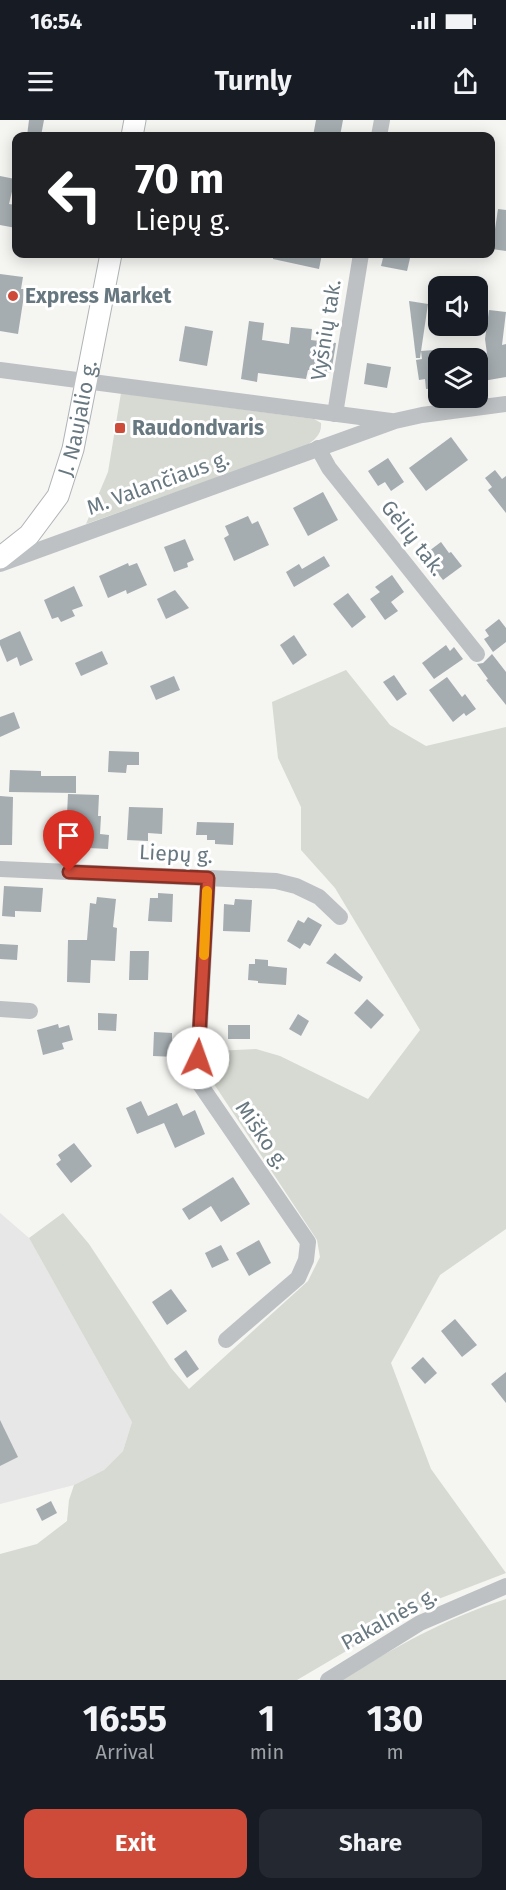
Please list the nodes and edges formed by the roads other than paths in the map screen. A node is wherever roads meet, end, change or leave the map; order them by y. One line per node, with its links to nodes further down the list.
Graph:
1 (110, 258): 4 (main road, J. Naujalio g.)
2 (360, 258): 6 (street, Vyšnių tak.)
3 (0, 370): 4 (street)
4 (86, 382): 6 (street); 9 (main road, J. Naujalio g.)
5 (506, 404): 7 (street, M. Valančiaus g.)
6 (335, 414): 7 (street)
7 (395, 421): 8 (street, M. Valančiaus g.)
8 (318, 448): 10 (street, M. Valančiaus g.); 11 (street, Gėlių tak.)
9 (0, 558)
10 (0, 564)
11 (477, 654)
12 (0, 869): 13 (street, Liepų g.)
13 (208, 878): 14 (street, Liepų g.); 17 (street, Miško g.)
14 (340, 917)
15 (0, 1010): 16 (street)
16 (30, 1011)
17 (226, 1340)
18 (506, 1586): 19 (street, Pakalnės g.)
19 (328, 1680)

